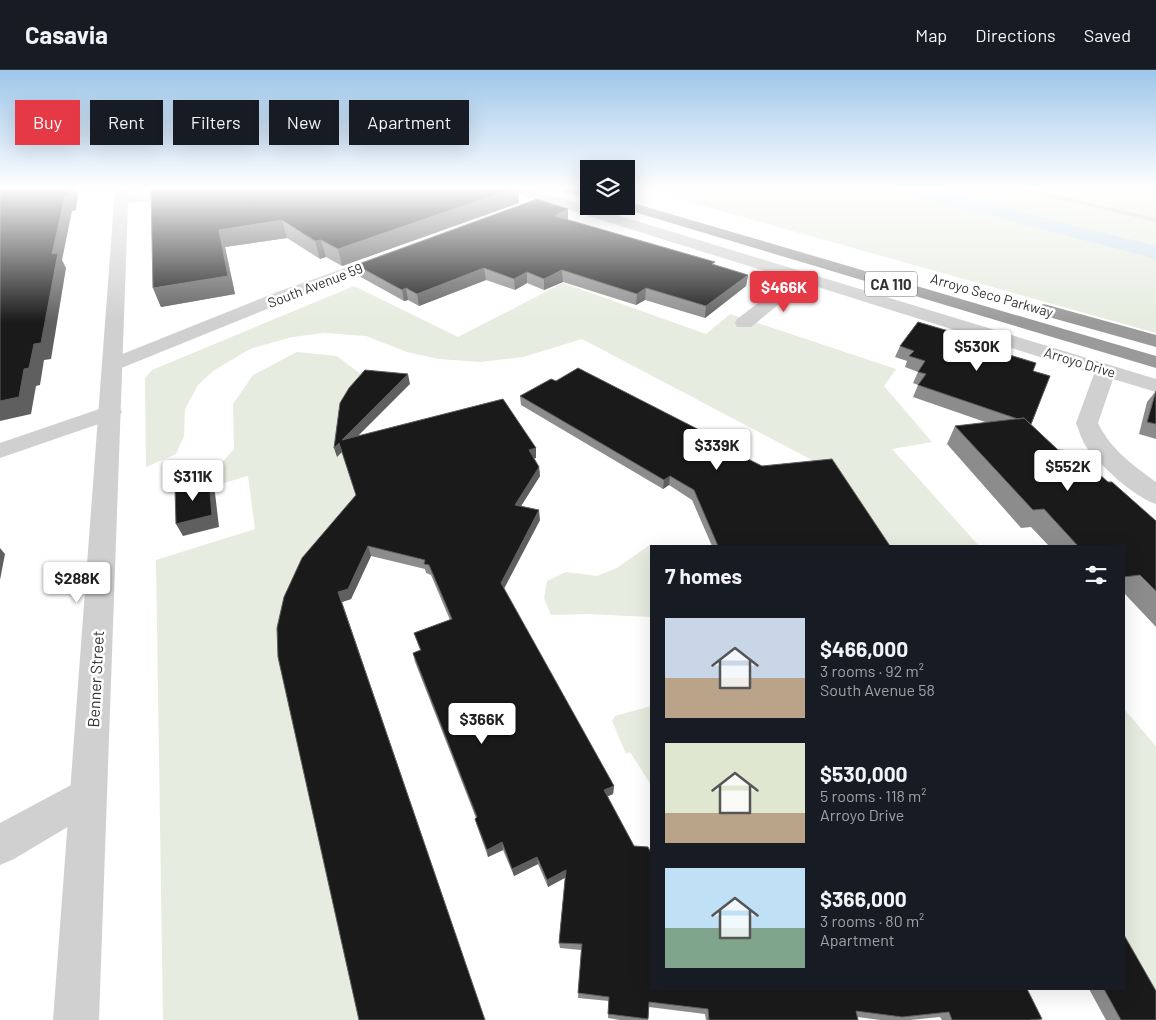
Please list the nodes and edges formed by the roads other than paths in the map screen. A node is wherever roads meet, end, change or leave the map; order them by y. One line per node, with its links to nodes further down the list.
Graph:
1 (120, 233): 12 (street, Benner Street)
2 (660, 233): 7 (street, Arroyo Drive)
3 (722, 233): 11 (highway, Arroyo Seco Parkway / CA 110)
4 (777, 233): 6 (highway)
5 (411, 249): 12 (street, South Avenue 59)
6 (844, 252)
7 (803, 277): 9 (street); 13 (street, Arroyo Drive)
8 (1033, 306): 10 (highway, Arroyo Seco Parkway)
9 (744, 323)
10 (1156, 341)
11 (1156, 362)
12 (112, 365): 15 (street, Benner Street)
13 (1106, 370): 14 (street, Arroyo Drive); 17 (street)
14 (1156, 386)
15 (111, 412): 16 (street); 18 (street, Benner Street)
16 (0, 451)
17 (1156, 495)
18 (88, 794): 19 (street); 20 (street, Benner Street)
19 (0, 845)
20 (76, 1020)

